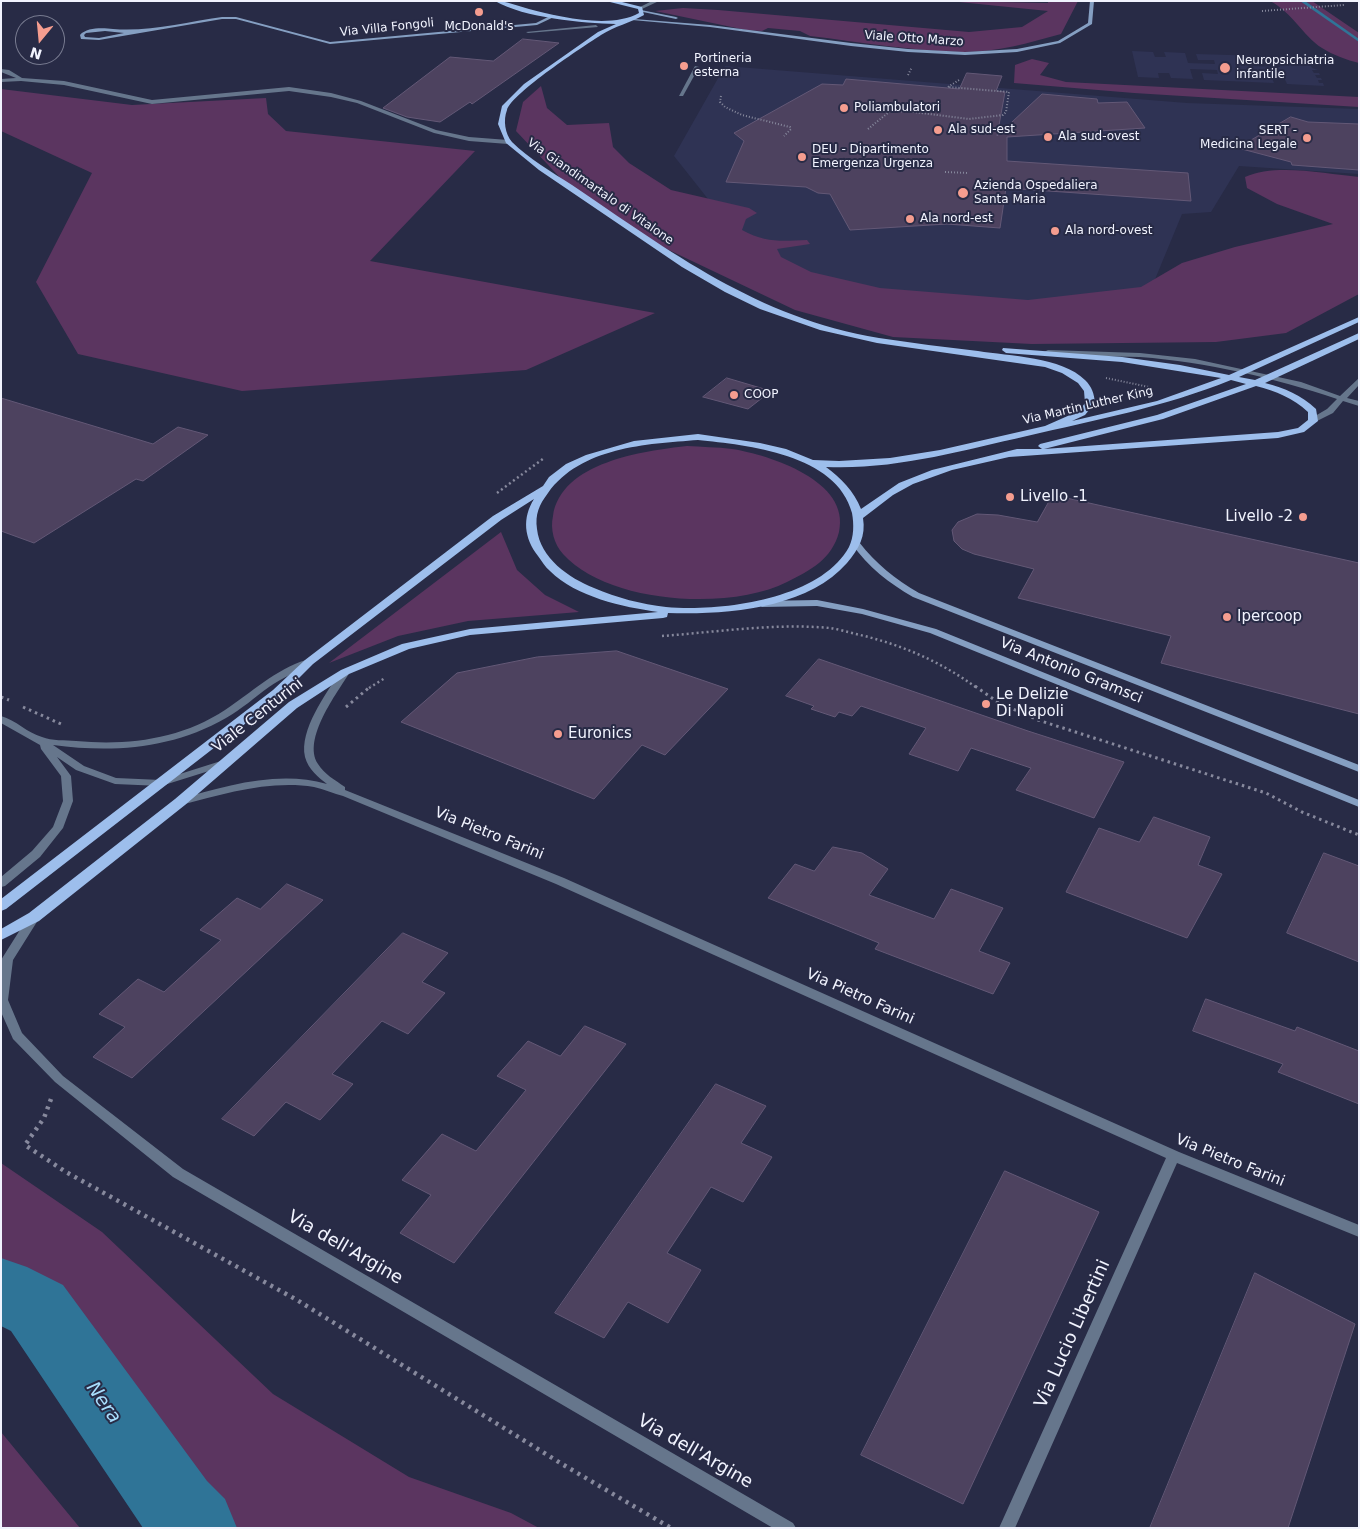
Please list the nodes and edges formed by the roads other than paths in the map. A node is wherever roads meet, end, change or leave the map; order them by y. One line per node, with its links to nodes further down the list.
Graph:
1 (498, 1): 7 (main road)
2 (609, 1): 5 (main road)
3 (656, 1): 6 (street)
4 (1092, 1): 10 (street, Viale Otto Marzo)
5 (630, 3): 6 (main road)
6 (642, 9): 8 (main road); 10 (street, Viale Otto Marzo)
7 (554, 16): 11 (main road); 12 (street, Via Villa Fongoli)
8 (634, 20): 9 (main road); 10 (street, Viale Otto Marzo)
9 (624, 22): 11 (main road, Via Giandimartalo di Vitalone); 11 (main road)
10 (709, 26)
11 (596, 27): 13 (street, Via Giandimartalo di Vitalone); 19 (main road, Via Giandimartalo di Vitalone)
12 (135, 32): 12 (street, Via Villa Fongoli)
13 (528, 32)
14 (697, 67): 18 (street)
15 (1, 70): 16 (street)
16 (21, 80): 17 (street); 19 (street)
17 (1, 81)
18 (681, 95)
19 (508, 142): 21 (main road, Via Giandimartalo di Vitalone)
20 (1359, 319): 28 (main road, Via Martin Luther King)
21 (823, 328): 23 (main road); 28 (main road)
22 (1359, 336): 29 (main road, Via Martin Luther King)
23 (1048, 352): 25 (street); 27 (main road)
24 (1359, 380): 25 (street)
25 (1343, 399): 26 (street); 27 (street)
26 (1359, 404)
27 (1313, 421): 29 (main road)
28 (1049, 428): 30 (main road, Via Martin Luther King)
29 (1009, 454): 32 (main road, Via Martin Luther King)
30 (810, 463): 31 (main road); 32 (main road)
31 (545, 488): 35 (main road); 36 (main road, Viale Centurini)
32 (859, 516): 33 (main road)
33 (856, 544): 34 (main road); 41 (street, Via Antonio Gramsci)
34 (762, 604): 35 (main road); 45 (street, Via Antonio Gramsci)
35 (700, 612): 37 (main road, Viale Centurini)
36 (309, 662): 39 (street); 42 (main road, Viale Centurini)
37 (345, 672): 40 (main road, Viale Centurini); 43 (street, Via Pietro Farini)
38 (1, 719): 39 (street)
39 (39, 740): 42 (street); 46 (street)
40 (224, 762): 42 (street); 44 (main road, Viale Centurini)
41 (1359, 769)
42 (161, 783): 47 (main road, Viale Centurini)
43 (348, 794): 44 (street, Via Pietro Farini); 50 (street, Via Pietro Farini)
44 (180, 802): 48 (main road, Viale Centurini)
45 (1359, 804)
46 (1, 883)
47 (1, 906)
48 (34, 917): 49 (main road, Viale Centurini); 52 (street, Via dell'Argine)
49 (1, 935)
50 (1174, 1156): 51 (street, Via Pietro Farini); 53 (street, Via Lucio Libertini)
51 (1359, 1232)
52 (788, 1528)
53 (1007, 1528)

